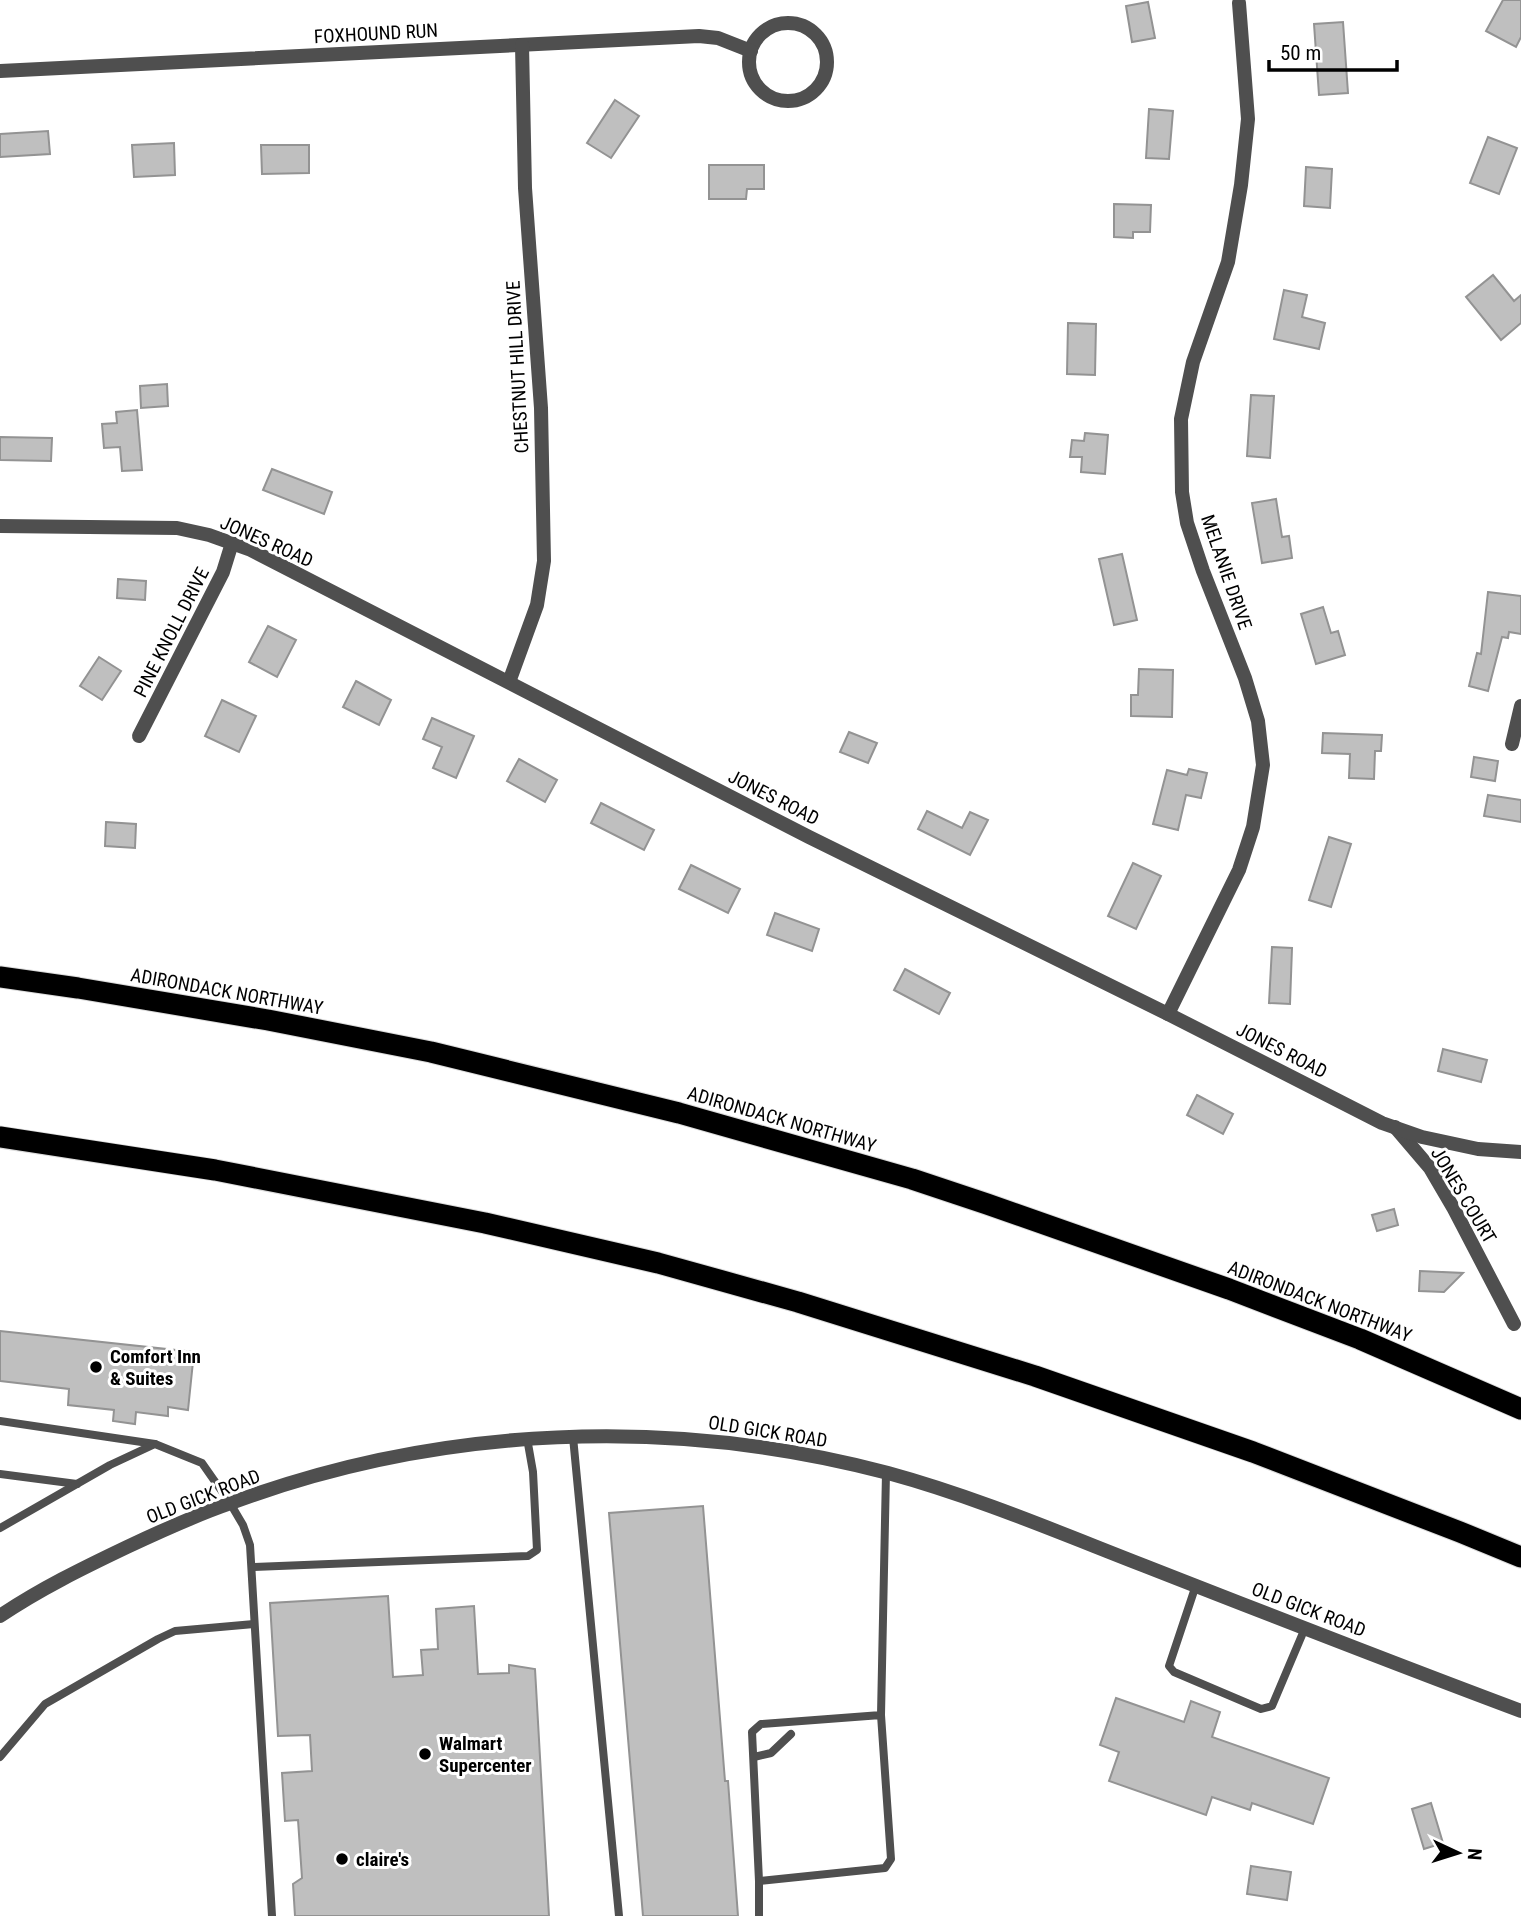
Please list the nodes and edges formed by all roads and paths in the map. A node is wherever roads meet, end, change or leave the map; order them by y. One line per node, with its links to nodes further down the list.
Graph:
1 (1239, 3): 12 (street, MELANIE DRIVE)
2 (522, 45): 3 (street, FOXHOUND RUN); 4 (street, FOXHOUND RUN); 7 (street, CHESTNUT HILL DRIVE)
3 (751, 51): 3 (street)
4 (0, 71)
5 (0, 526): 6 (street, JONES ROAD)
6 (232, 543): 7 (street, JONES ROAD); 9 (street, PINE KNOLL DRIVE)
7 (509, 682): 12 (street, JONES ROAD)
8 (1521, 706): 10 (street)
9 (139, 736)
10 (1512, 744)
11 (0, 977): 17 (highway, ADIRONDACK NORTHWAY)
12 (1168, 1014): 13 (street, JONES ROAD)
13 (1395, 1127): 15 (street, JONES ROAD); 16 (street, JONES COURT)
14 (0, 1136): 27 (highway)
15 (1521, 1152)
16 (1514, 1324)
17 (1521, 1409)
18 (0, 1421): 21 (lane)
19 (573, 1437): 20 (street, OLD GICK ROAD); 22 (street, OLD GICK ROAD); 40 (lane)
20 (527, 1438): 25 (street, OLD GICK ROAD); 28 (lane)
21 (155, 1444): 24 (lane); 25 (lane)
22 (886, 1473): 29 (street, OLD GICK ROAD); 34 (lane)
23 (0, 1474): 24 (lane)
24 (77, 1484): 26 (lane)
25 (230, 1503): 28 (lane); 30 (street, OLD GICK ROAD)
26 (1, 1527)
27 (1521, 1558)
28 (252, 1567): 31 (lane)
29 (1196, 1585): 32 (street, OLD GICK ROAD); 32 (lane)
30 (0, 1616)
31 (254, 1624): 36 (lane); 39 (lane)
32 (1305, 1628): 33 (street, OLD GICK ROAD)
33 (1521, 1711)
34 (881, 1715): 37 (lane); 38 (lane)
35 (791, 1734): 37 (lane)
36 (0, 1757)
37 (754, 1757): 38 (lane)
38 (758, 1881): 41 (lane)
39 (272, 1916)
40 (619, 1916)
41 (759, 1916)

